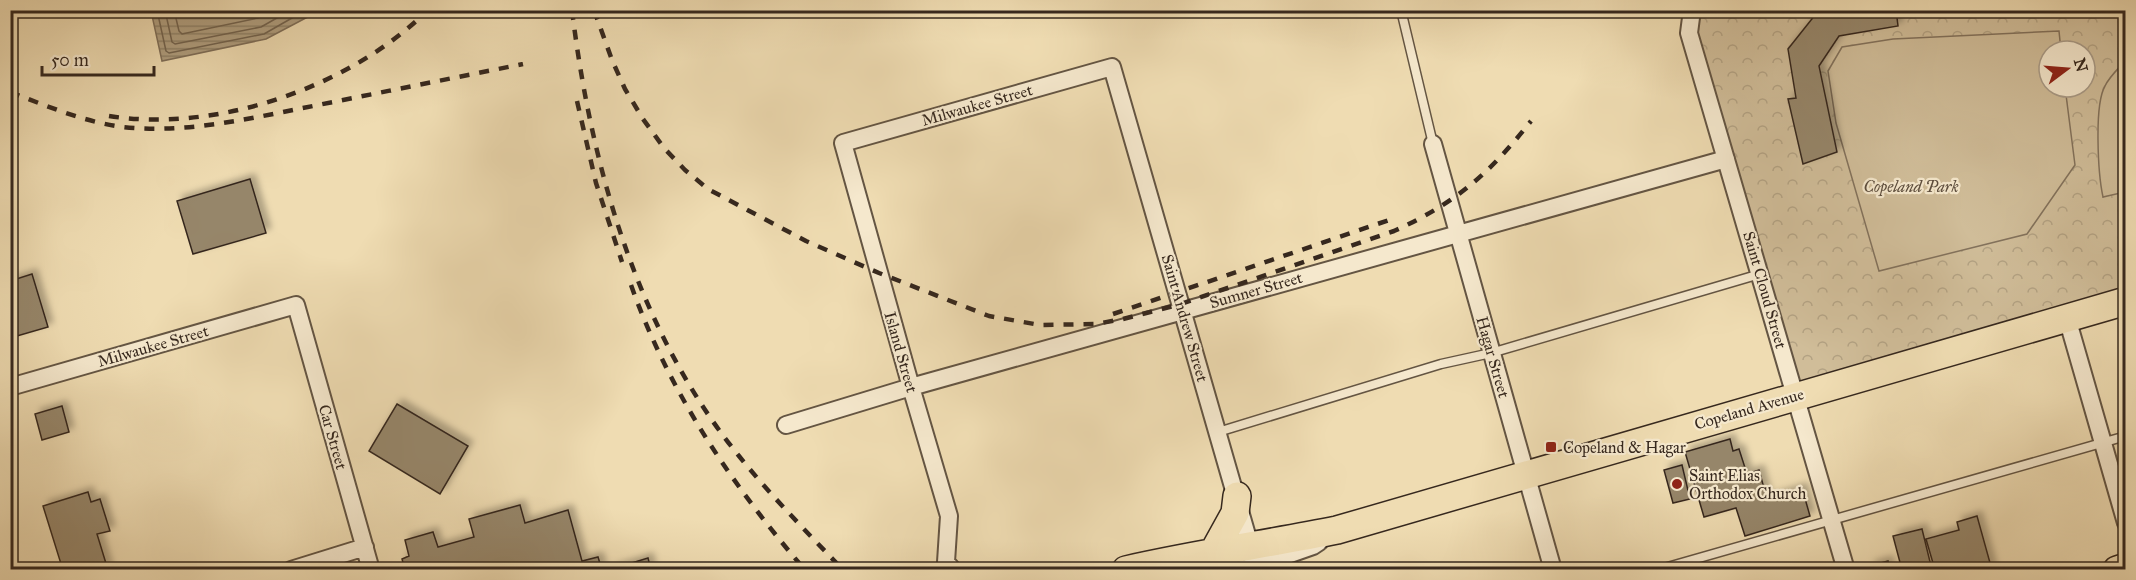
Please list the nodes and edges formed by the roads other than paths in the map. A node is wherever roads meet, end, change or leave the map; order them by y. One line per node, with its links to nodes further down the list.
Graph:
1 (1401, 10): 5 (lane)
2 (1692, 10): 6 (street, Saint Cloud Street)
3 (1112, 67): 4 (street, Milwaukee Street); 11 (street, Saint Andrew Street)
4 (843, 143): 15 (street, Island Street)
5 (1433, 144): 7 (street, Hagar Street)
6 (1726, 159): 7 (street, Sumner Street); 8 (street, Saint Cloud Street)
7 (1458, 233): 11 (street, Sumner Street); 13 (street, Hagar Street)
8 (1760, 274): 13 (lane); 16 (street, Saint Cloud Street)
9 (2126, 301): 12 (highway, Copeland Avenue)
10 (296, 305): 14 (street, Milwaukee Street); 25 (street, Car Street)
11 (1184, 310): 15 (street, Sumner Street); 18 (street, Saint Andrew Street)
12 (2067, 318): 16 (highway, Copeland Avenue); 20 (street)
13 (1491, 353): 18 (lane); 21 (street, Hagar Street)
14 (10, 387)
15 (911, 387): 17 (street, Sumner Street); 28 (street, Island Street)
16 (1795, 395): 21 (highway, Copeland Avenue); 23 (street, Saint Cloud Street)
17 (786, 426)
18 (1218, 432): 22 (street, Saint Andrew Street)
19 (2126, 436): 20 (lane)
20 (2102, 443): 23 (lane); 24 (street)
21 (1526, 474): 27 (highway, Copeland Avenue); 34 (street, Hagar Street)
22 (1237, 496): 26 (highway); 27 (street, Saint Andrew Street)
23 (1831, 519): 35 (lane); 36 (street, Saint Cloud Street)
24 (2126, 523)
25 (365, 547): 30 (street); 31 (street, Car Street)
26 (1214, 551): 27 (highway, Copeland Avenue); 32 (highway, Copeland Avenue)
27 (1255, 561): 33 (street)
28 (949, 566)
29 (2126, 567): 37 (highway)
30 (291, 570)
31 (371, 570)
32 (1126, 570)
33 (1235, 570)
34 (1553, 570)
35 (1657, 570)
36 (1846, 570)
37 (2116, 570)

